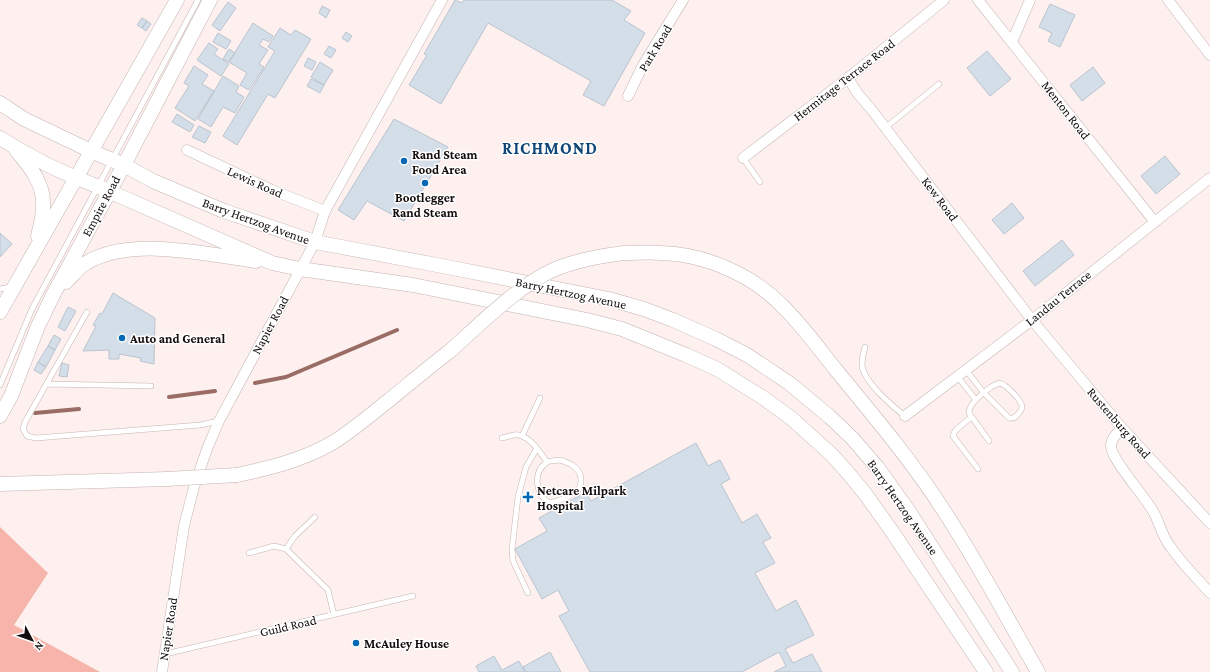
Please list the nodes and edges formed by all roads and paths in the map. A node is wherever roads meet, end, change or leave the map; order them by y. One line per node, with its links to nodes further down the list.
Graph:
1 (177, 0): 20 (main road)
2 (198, 0): 22 (lane)
3 (210, 0): 22 (main road, Empire Road)
4 (442, 0): 27 (street, Napier Road)
5 (683, 0): 14 (street, Park Road)
6 (944, 0): 12 (street, Hermitage Terrace Road)
7 (978, 0): 10 (street, Menton Road)
8 (1030, 0): 10 (street)
9 (1168, 0): 11 (street)
10 (1012, 42): 28 (street, Menton Road)
11 (1210, 55)
12 (848, 78): 16 (street, Kew Road); 21 (street, Hermitage Terrace Road)
13 (939, 84): 16 (lane)
14 (628, 96)
15 (0, 103): 20 (main road, Barry Hertzog Avenue)
16 (885, 128): 37 (street, Kew Road)
17 (0, 138): 18 (main road, Barry Hertzog Avenue)
18 (14, 147): 23 (main road, Barry Hertzog Avenue); 30 (main road)
19 (187, 150): 27 (street, Lewis Road)
20 (91, 151): 22 (main road, Barry Hertzog Avenue); 23 (main road)
21 (743, 158): 25 (lane)
22 (118, 163): 26 (main road, Empire Road); 29 (main road, Barry Hertzog Avenue)
23 (76, 178): 26 (main road, Barry Hertzog Avenue); 30 (main road)
24 (1210, 178): 28 (street, Landau Terrace)
25 (760, 182)
26 (103, 189): 31 (main road, Barry Hertzog Avenue); 34 (main road, Empire Road); 42 (lane)
27 (324, 211): 29 (street, Napier Road)
28 (1154, 221): 37 (street, Landau Terrace)
29 (315, 242): 32 (street, Napier Road); 70 (main road, Barry Hertzog Avenue)
30 (37, 247): 33 (main road)
31 (272, 263): 32 (main road, Barry Hertzog Avenue); 34 (main road)
32 (300, 269): 50 (street, Napier Road); 69 (main road, Barry Hertzog Avenue)
33 (7, 288): 35 (main road)
34 (53, 295): 47 (main road, Empire Road)
35 (0, 312)
36 (87, 312): 41 (lane)
37 (1032, 320): 39 (street, Landau Terrace); 51 (street, Rustenburg Road)
38 (864, 347): 48 (lane)
39 (966, 370): 40 (street, Landau Terrace); 44 (lane)
40 (957, 376): 46 (lane); 48 (street, Landau Terrace)
41 (47, 384): 43 (lane); 50 (lane)
42 (0, 385)
43 (151, 386)
44 (984, 393): 44 (lane); 46 (lane)
45 (540, 398): 52 (lane)
46 (976, 400): 49 (lane)
47 (0, 416)
48 (905, 416)
49 (971, 417): 54 (lane); 57 (lane)
50 (219, 421): 67 (street, Napier Road)
51 (1122, 428): 60 (street, Rustenburg Road); 64 (street)
52 (522, 436): 53 (lane); 55 (lane)
53 (502, 438)
54 (989, 441)
55 (537, 448): 56 (lane); 63 (lane)
56 (547, 462): 56 (lane)
57 (978, 469)
58 (0, 484): 71 (main road, bridge)
59 (315, 517): 61 (lane)
60 (1210, 522)
61 (286, 549): 62 (lane); 66 (lane)
62 (249, 553)
63 (528, 593)
64 (1210, 593)
65 (413, 596): 66 (lane, Guild Road)
66 (334, 615): 67 (lane, Guild Road)
67 (164, 654): 68 (street, Napier Road)
68 (162, 672)
69 (986, 672)
70 (1012, 672)
71 (1038, 672)

